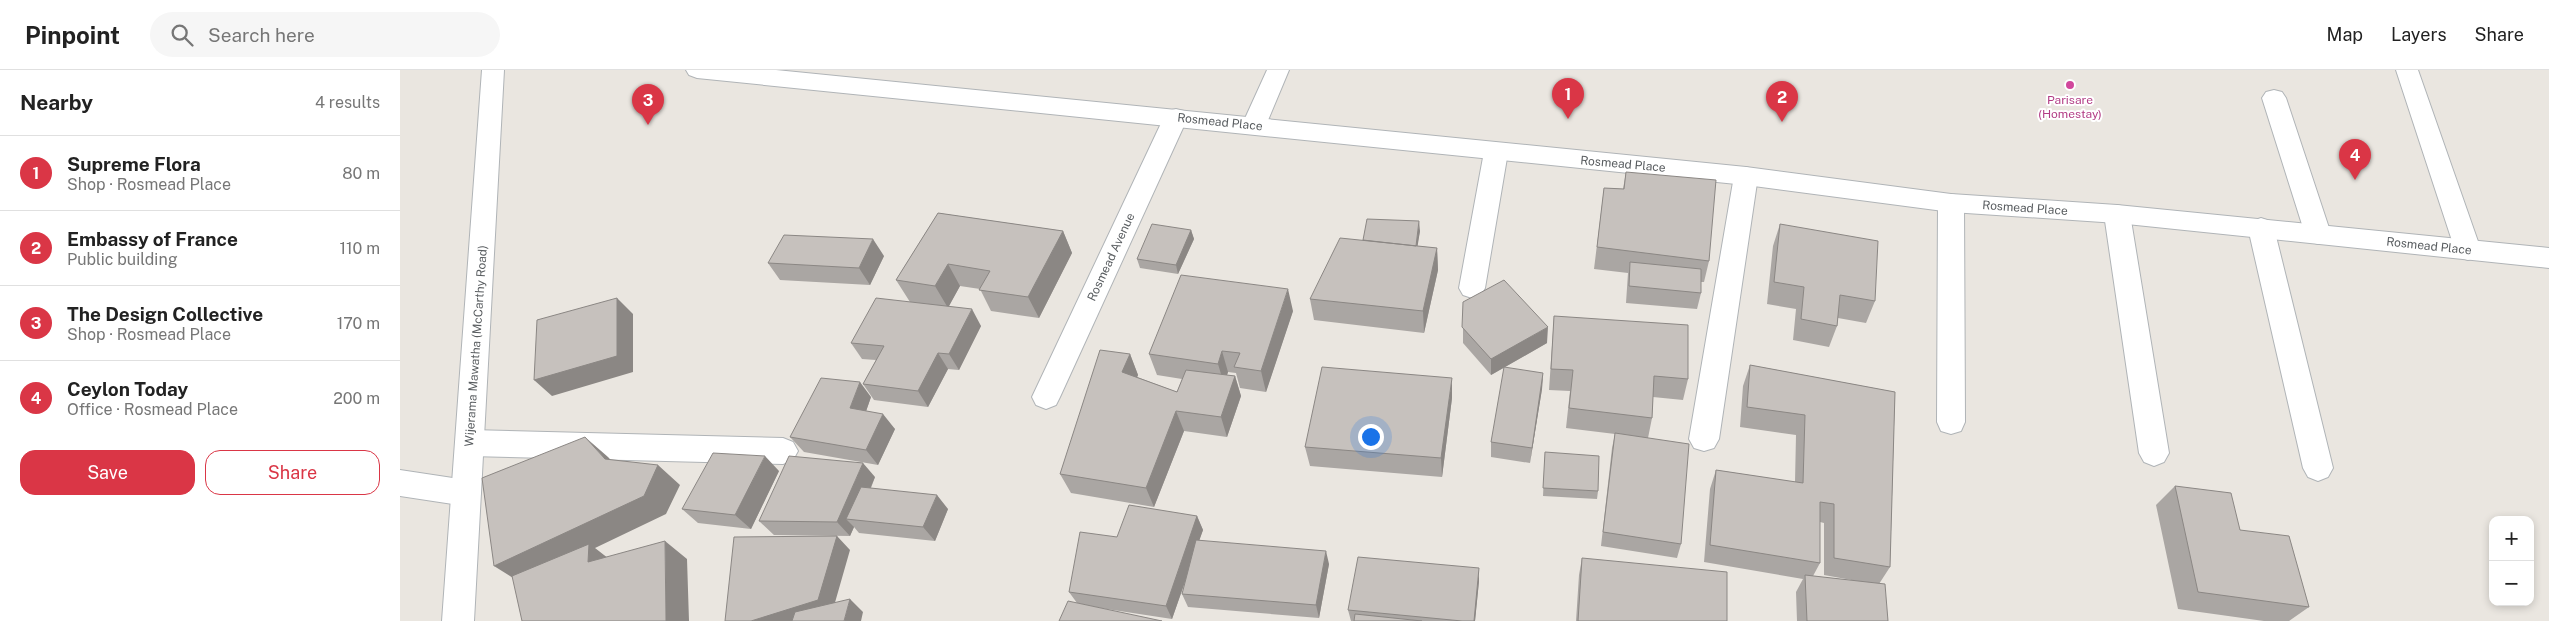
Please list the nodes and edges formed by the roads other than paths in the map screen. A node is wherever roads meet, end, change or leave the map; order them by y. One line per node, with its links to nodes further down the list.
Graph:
1 (493, 70): 21 (street, Wijerama Mawatha (McCarthy Road))
2 (697, 70): 5 (street, Rosmead Place)
3 (1278, 70): 8 (street)
4 (2407, 70): 15 (street)
5 (782, 74): 7 (street, Rosmead Place)
6 (2274, 98): 14 (street)
7 (1176, 117): 8 (street, Rosmead Place); 18 (street, Rosmead Avenue)
8 (1254, 125): 9 (street, Rosmead Place)
9 (1496, 152): 10 (street, Rosmead Place); 17 (street)
10 (1746, 176): 11 (street, Rosmead Place); 20 (street)
11 (1951, 203): 12 (street, Rosmead Place); 19 (street)
12 (2117, 214): 13 (street, Rosmead Place); 23 (street)
13 (2261, 228): 14 (street, Rosmead Place); 24 (street)
14 (2318, 234): 15 (street, Rosmead Place)
15 (2468, 250): 16 (street, Rosmead Place)
16 (2549, 258)
17 (1472, 288)
18 (1046, 397)
19 (1951, 422)
20 (1704, 439)
21 (470, 443): 22 (street); 26 (street, Wijerama Mawatha (McCarthy Road))
22 (783, 451)
23 (2154, 453)
24 (2318, 468)
25 (400, 483): 26 (street)
26 (466, 493): 27 (street, Wijerama Mawatha (McCarthy Road))
27 (458, 621)

